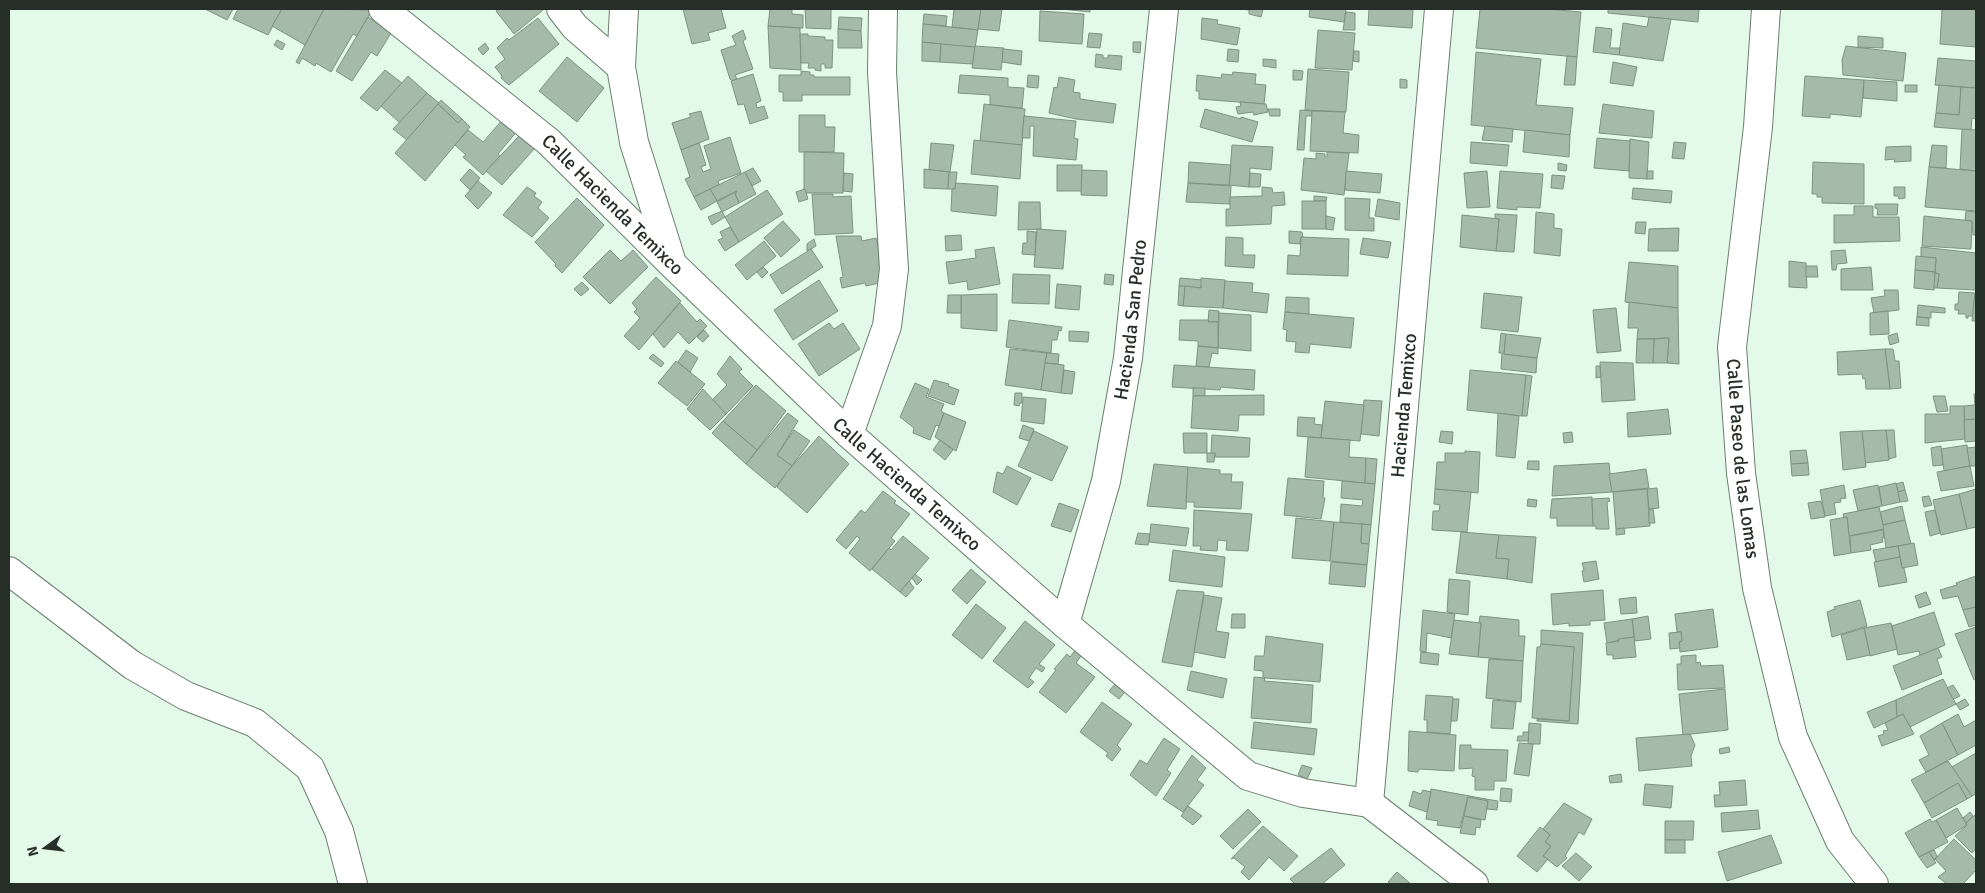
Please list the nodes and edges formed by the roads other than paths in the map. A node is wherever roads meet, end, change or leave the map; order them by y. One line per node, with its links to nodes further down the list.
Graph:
1 (383, 9): 9 (street, Calle Hacienda Temixco)
2 (561, 9): 8 (street)
3 (624, 9): 8 (street)
4 (883, 9): 10 (street)
5 (1164, 9): 12 (street, Hacienda San Pedro)
6 (1439, 9): 13 (street, Hacienda Temixco)
7 (1766, 9): 16 (street, Calle Paseo de las Lomas)
8 (621, 67): 9 (street)
9 (672, 264): 10 (street, Calle Hacienda Temixco)
10 (849, 434): 12 (street, Calle Hacienda Temixco)
11 (9, 571): 14 (street)
12 (1065, 624): 13 (street, Calle Hacienda Temixco)
13 (1369, 803): 15 (street, Calle Hacienda Temixco)
14 (353, 884)
15 (1474, 884)
16 (1874, 884)

